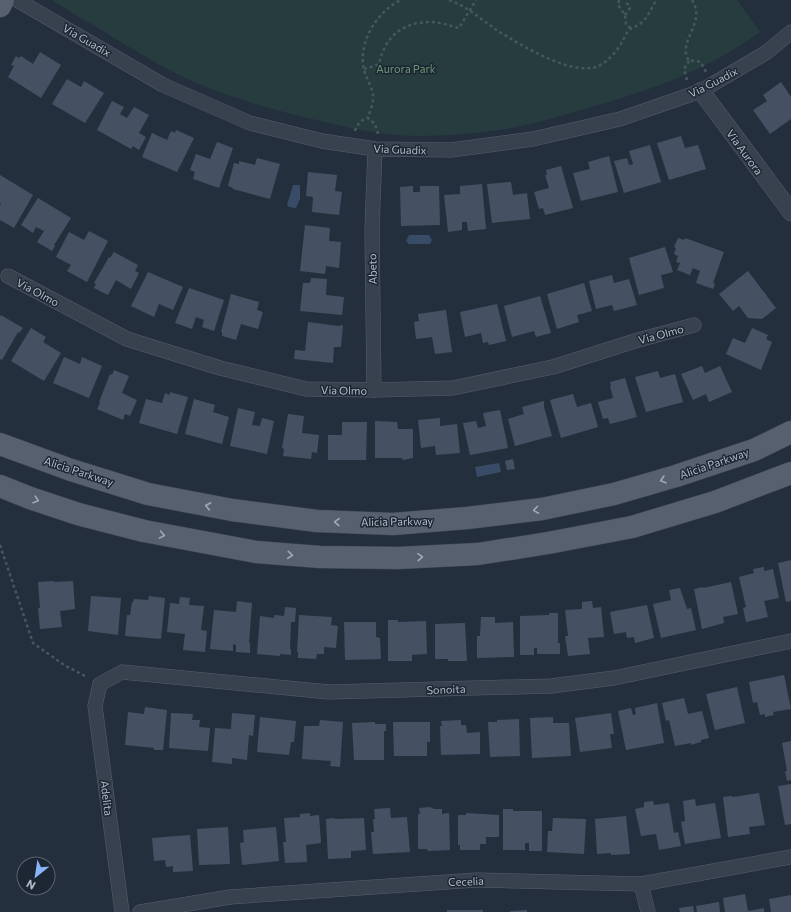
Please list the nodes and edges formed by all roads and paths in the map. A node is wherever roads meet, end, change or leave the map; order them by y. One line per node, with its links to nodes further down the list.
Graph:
1 (3, 0): 10 (main road)
2 (17, 0): 18 (street, Via Guadix)
3 (401, 0): 16 (path)
4 (449, 0): 11 (path)
5 (476, 0): 11 (path)
6 (619, 0): 12 (path)
7 (625, 0): 12 (path)
8 (656, 0): 13 (path)
9 (692, 0): 15 (path)
10 (0, 6)
11 (470, 11): 13 (path); 16 (path)
12 (625, 15): 13 (path)
13 (632, 28)
14 (791, 32): 17 (street, Via Guadix)
15 (689, 61): 17 (path); 17 (path)
16 (364, 69): 18 (path)
17 (702, 89): 18 (street, Via Guadix); 19 (street, Via Aurora)
18 (377, 149): 22 (street, Abeto)
19 (791, 212)
20 (8, 276): 22 (street, Via Olmo)
21 (694, 325): 22 (street, Via Olmo)
22 (374, 390)
23 (791, 432): 24 (main road, Alicia Parkway, one-way to 24)
24 (0, 444)
25 (791, 473): 26 (main road, one-way to 25)
26 (0, 486)
27 (0, 545): 29 (path)
28 (791, 642): 29 (street, Sonoita)
29 (100, 684): 32 (street, Adelita)
30 (791, 857): 31 (street, Cecelia)
31 (641, 884): 33 (street, Cecelia); 34 (street)
32 (122, 912)
33 (140, 912)
34 (648, 912)

